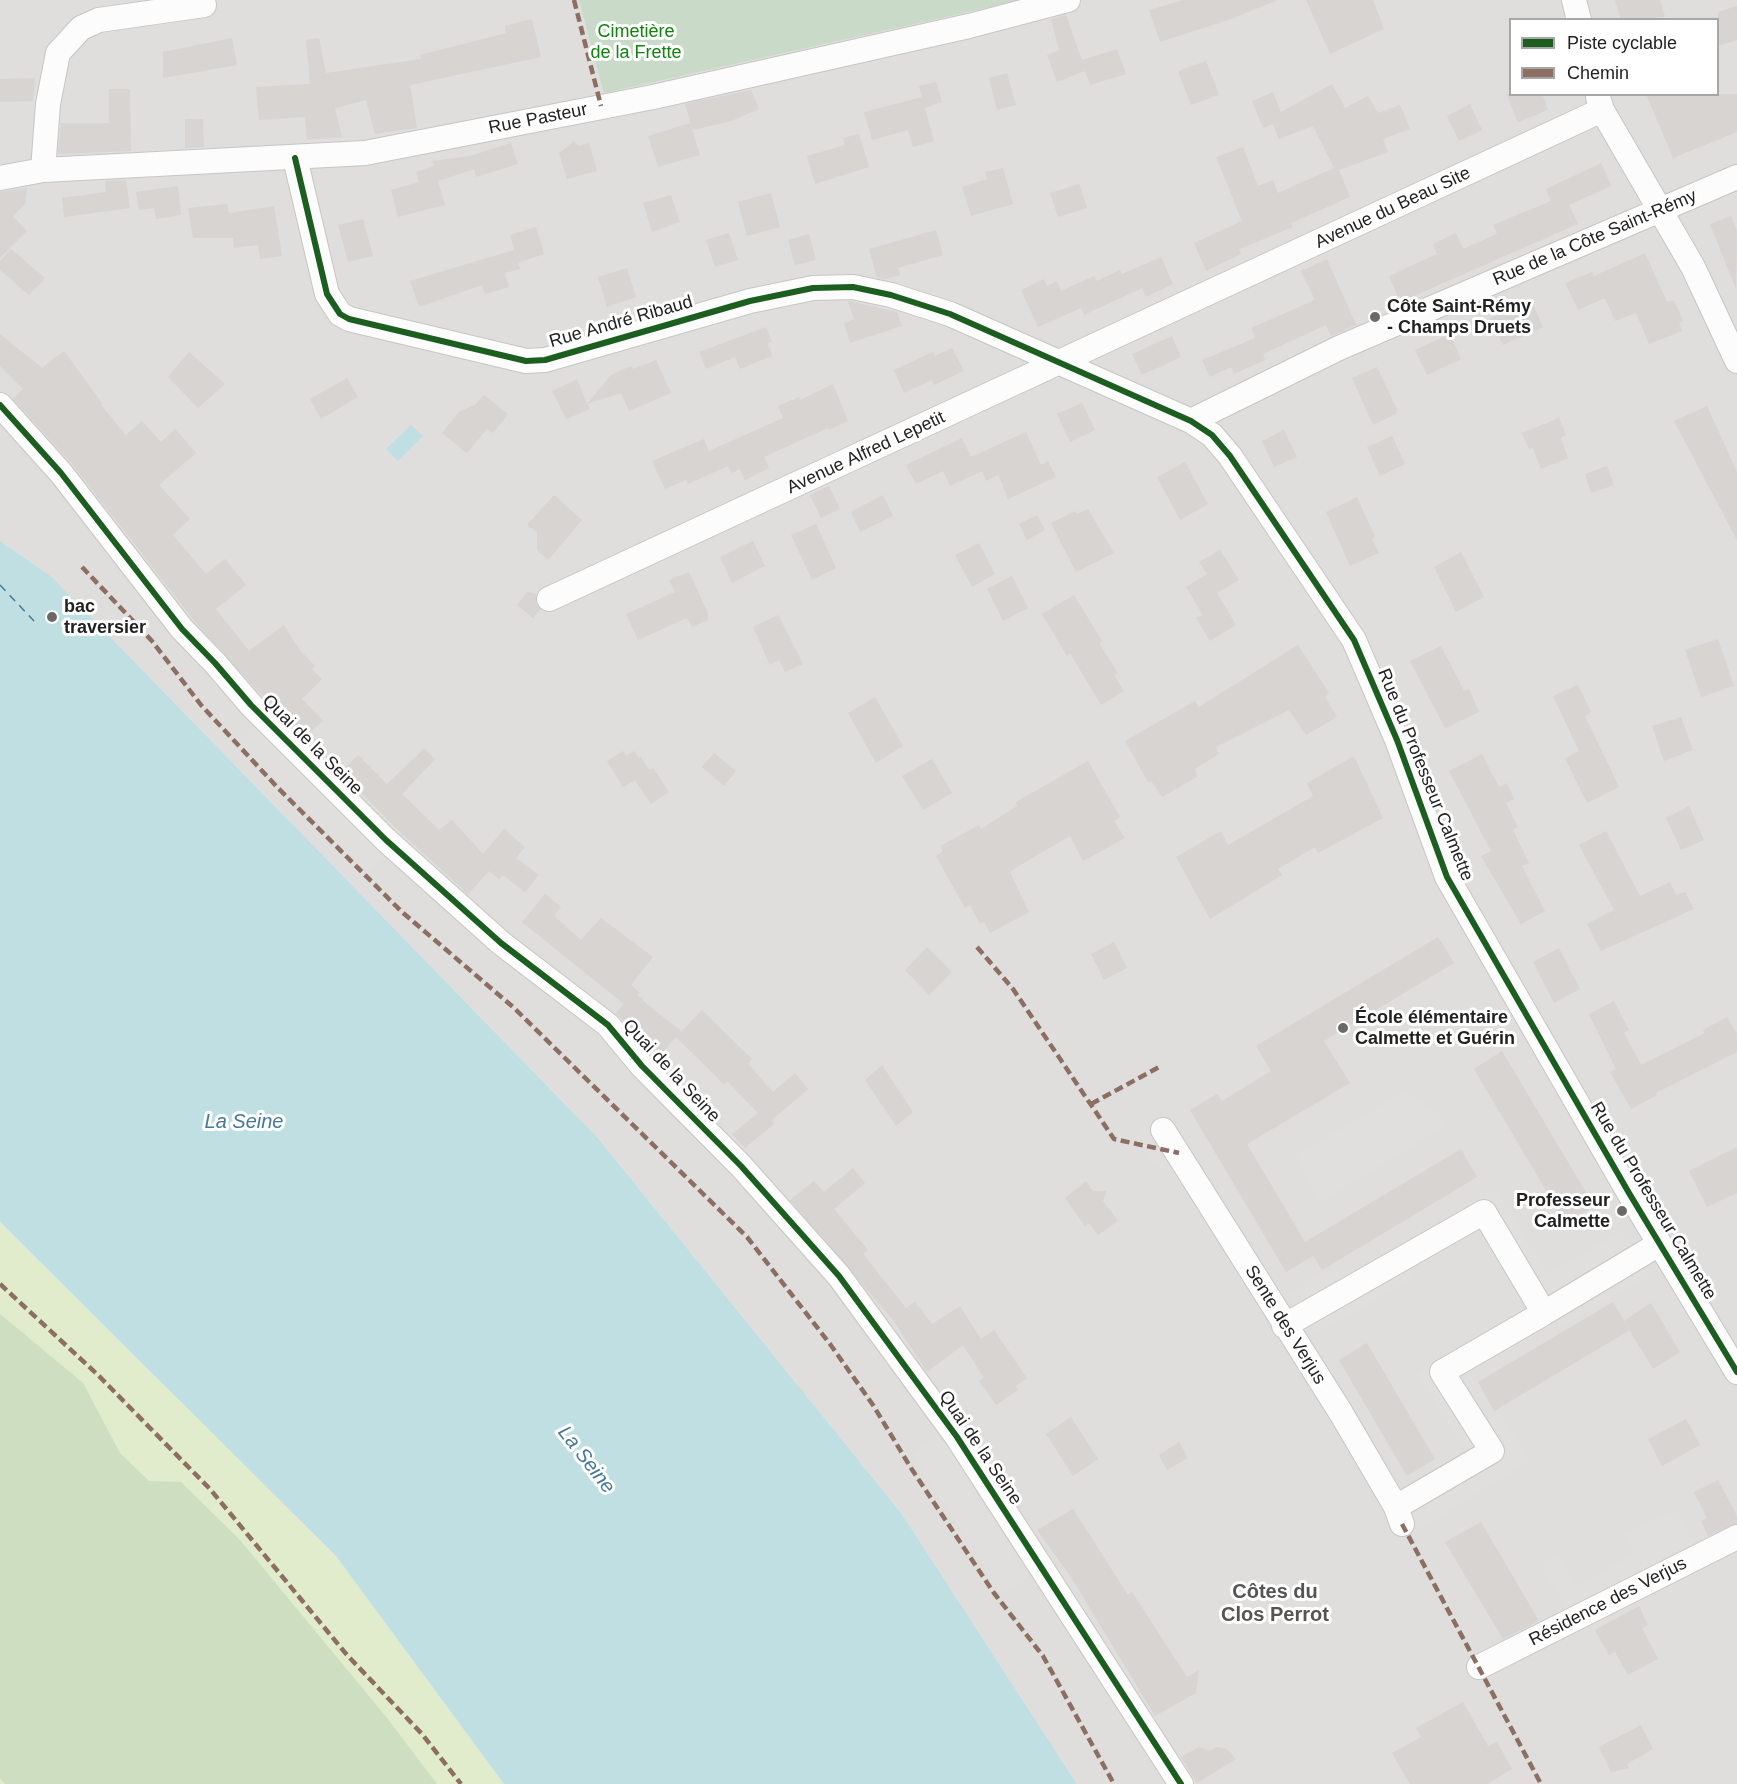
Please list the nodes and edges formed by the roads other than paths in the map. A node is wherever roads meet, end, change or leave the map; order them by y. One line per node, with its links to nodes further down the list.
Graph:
1 (201, 0): 7 (street)
2 (1068, 0): 6 (street, Rue Pasteur)
3 (1574, 0): 4 (street)
4 (1578, 18)
5 (1600, 102): 10 (street); 11 (street, Avenue du Beau Site)
6 (295, 158): 7 (street, Rue Pasteur); 13 (street, Rue André Ribaud)
7 (43, 170): 9 (street, Rue Pasteur)
8 (1737, 177): 10 (street, Rue de la Côte Saint-Rémy)
9 (0, 178)
10 (1660, 210): 12 (street); 15 (street, Rue de la Côte Saint-Rémy)
11 (1184, 306): 13 (street, Avenue Alfred Lepetit)
12 (1737, 361)
13 (1063, 362): 15 (street, Rue du Professeur Calmette); 16 (street, Avenue Alfred Lepetit)
14 (0, 405): 24 (street, Quai de la Seine)
15 (1191, 421): 18 (street, Rue du Professeur Calmette)
16 (549, 599)
17 (1163, 1130): 20 (street, Sente des Verjus)
18 (1659, 1244): 19 (street); 21 (street, Rue du Professeur Calmette)
19 (1544, 1313): 20 (street); 20 (street, Sente des Verjus)
20 (1284, 1326)
21 (1737, 1372)
22 (1737, 1537): 23 (street, Résidence des Verjus)
23 (1479, 1667)
24 (1181, 1784)

